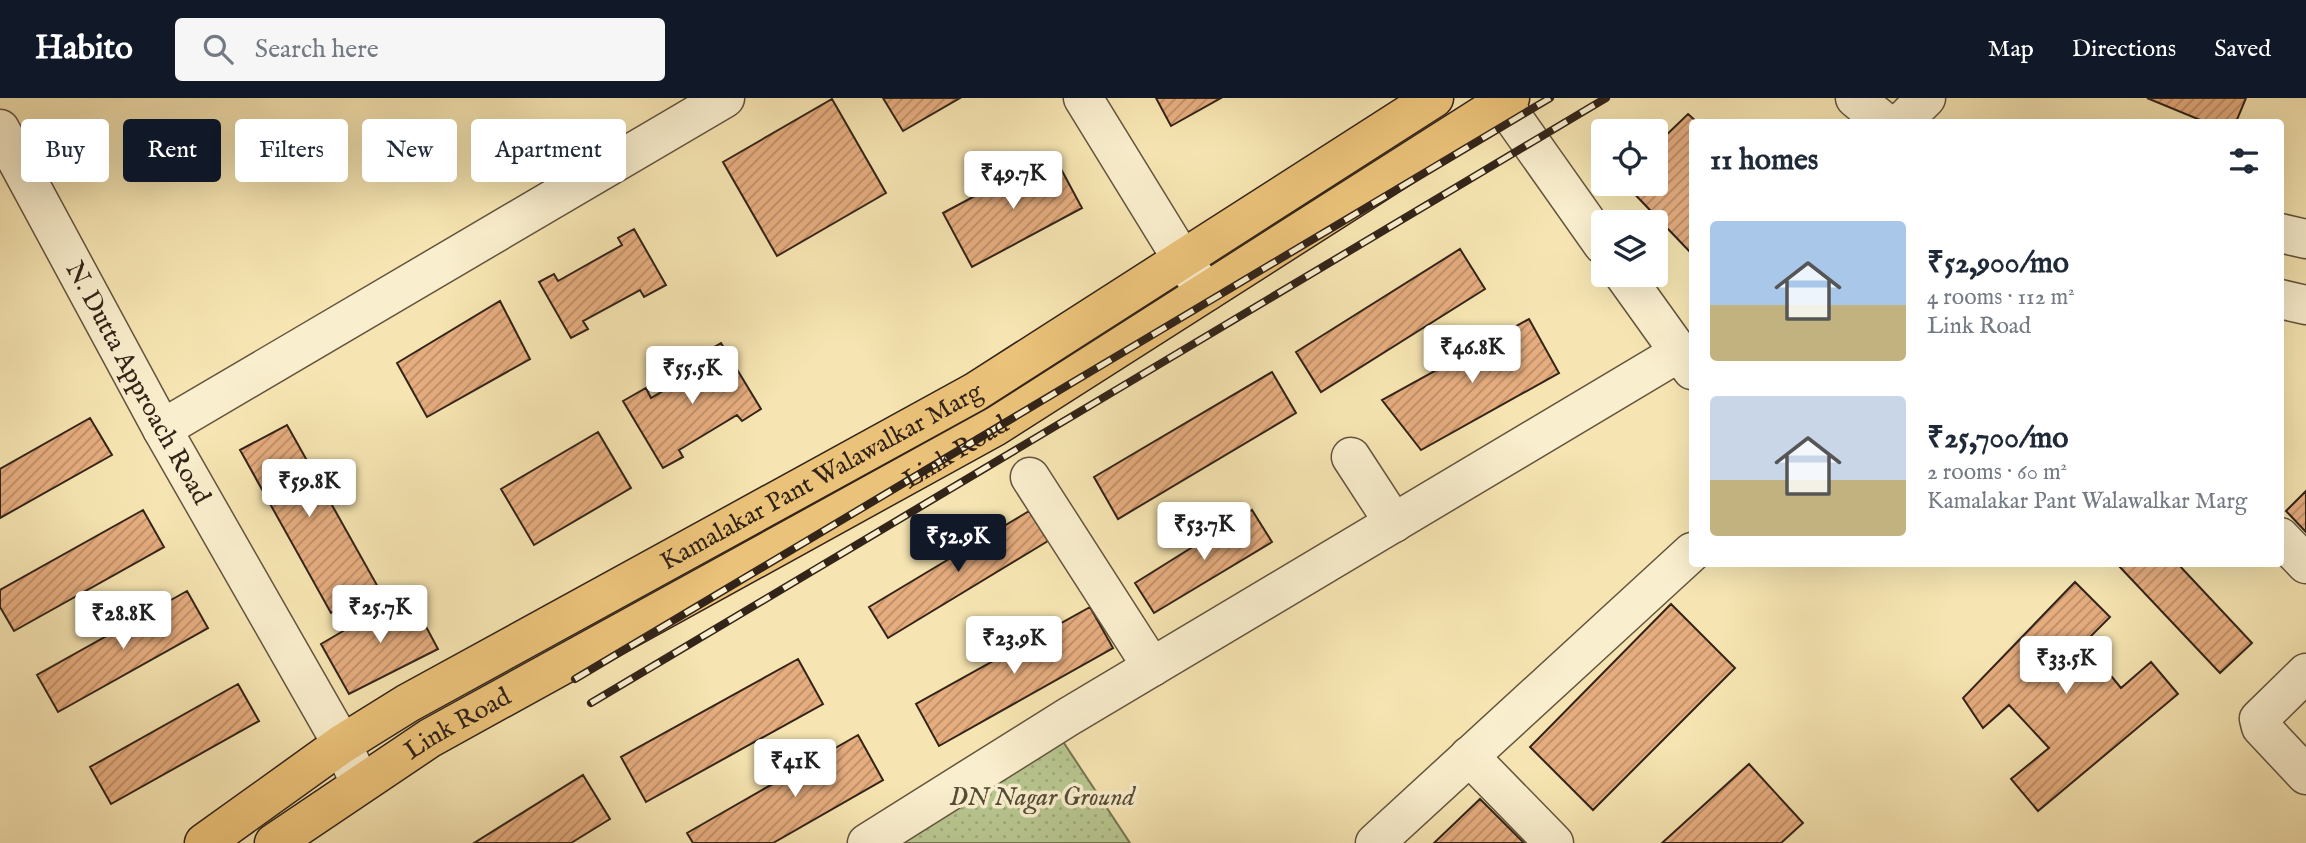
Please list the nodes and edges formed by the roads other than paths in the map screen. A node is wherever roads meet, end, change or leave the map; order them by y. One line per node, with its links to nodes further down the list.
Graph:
1 (725, 98): 19 (street)
2 (1083, 98): 13 (street)
3 (1434, 98): 13 (main road, Kamalakar Pant Walawalkar Marg)
4 (1855, 98): 7 (street)
5 (1926, 98): 8 (street)
6 (1506, 100): 10 (street); 15 (main road, Link Road)
7 (1880, 119)
8 (1905, 119)
9 (0, 130): 19 (street, N. Dutta Approach Road)
10 (1591, 227)
11 (2284, 234): 12 (street)
12 (2306, 239)
13 (1182, 260): 15 (street); 28 (main road, Kamalakar Pant Walawalkar Marg)
14 (1633, 287): 18 (street)
15 (1206, 292): 31 (main road, Link Road)
16 (2284, 300): 17 (street)
17 (2306, 305)
18 (1686, 361): 22 (street)
19 (162, 429): 28 (street, N. Dutta Approach Road)
20 (1351, 457): 22 (street)
21 (1030, 477): 26 (street)
22 (1394, 523): 26 (street)
23 (2284, 541): 25 (street)
24 (1689, 555): 29 (street)
25 (2306, 564)
26 (1153, 667): 34 (street)
27 (2306, 673): 30 (street)
28 (342, 744): 31 (street, N. Dutta Approach Road); 32 (main road, Kamalakar Pant Walawalkar Marg)
29 (1469, 756): 35 (street); 36 (street)
30 (2306, 775)
31 (360, 783): 33 (main road, Link Road)
32 (204, 843)
33 (274, 843)
34 (867, 843)
35 (1375, 843)
36 (1555, 843)

